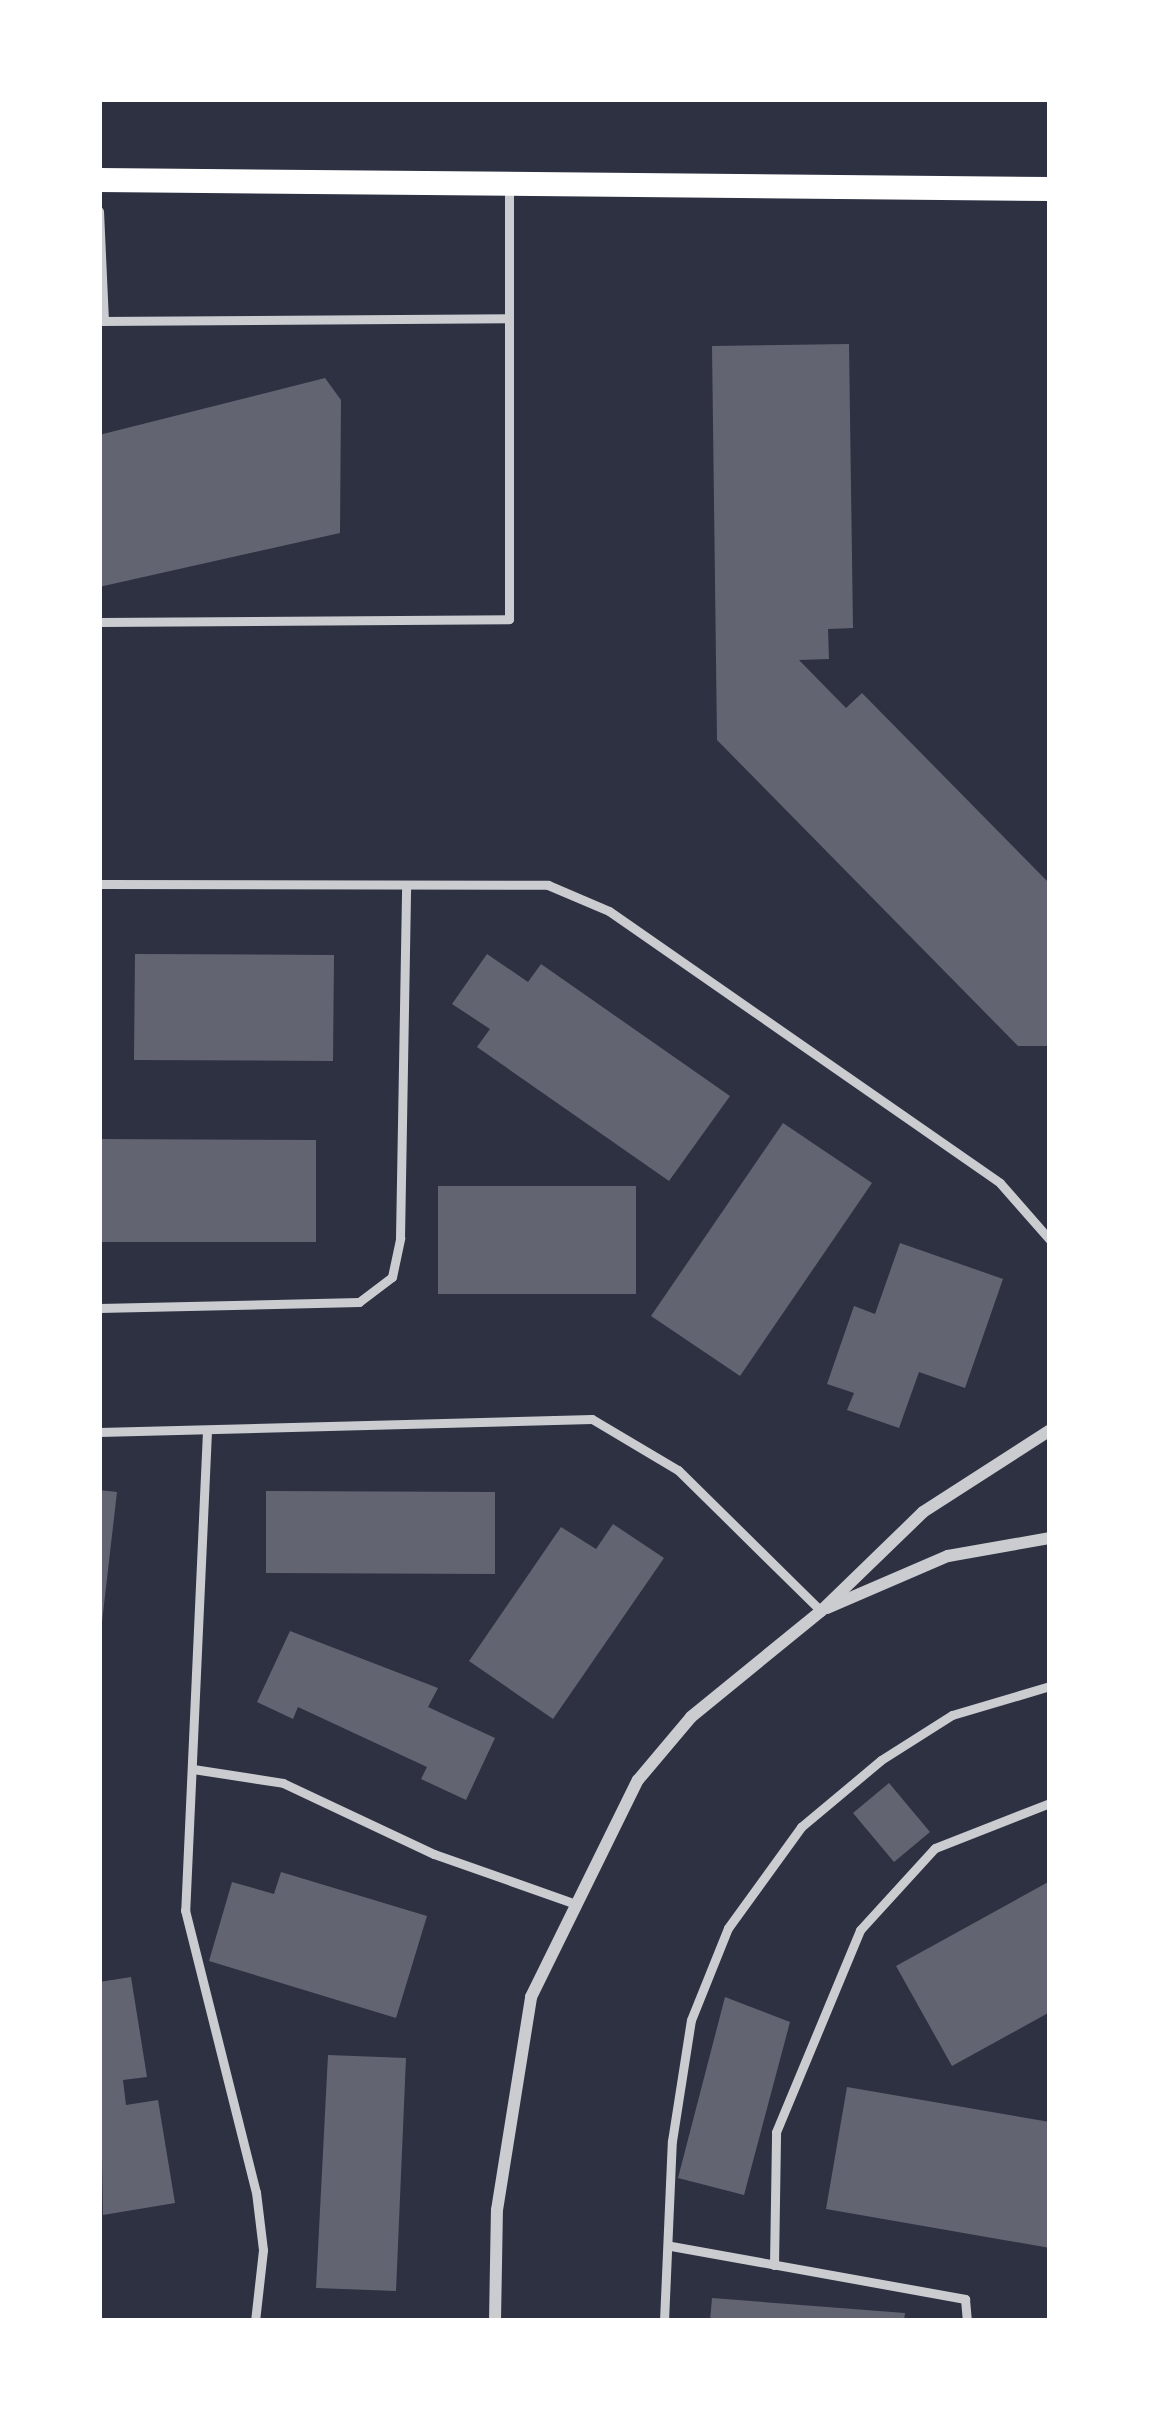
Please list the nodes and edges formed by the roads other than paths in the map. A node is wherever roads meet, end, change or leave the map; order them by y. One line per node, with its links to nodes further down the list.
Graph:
1 (99, 180): 2 (main road)
2 (509, 184): 3 (main road); 5 (lane)
3 (1050, 189)
4 (99, 211): 6 (lane)
5 (509, 318): 6 (lane); 7 (lane)
6 (102, 321)
7 (99, 622)
8 (99, 884): 9 (lane)
9 (406, 885): 10 (lane); 11 (lane)
10 (1050, 1240)
11 (99, 1308)
12 (1050, 1430): 16 (street)
13 (207, 1431): 14 (lane); 16 (lane); 18 (lane)
14 (99, 1432)
15 (1050, 1538): 16 (street)
16 (820, 1611): 20 (street)
17 (1050, 1686): 21 (lane)
18 (193, 1769): 20 (lane); 23 (lane)
19 (1050, 1803): 22 (lane)
20 (576, 1904): 24 (street)
21 (670, 2246): 22 (lane); 25 (lane)
22 (774, 2265): 26 (lane)
23 (255, 2321)
24 (495, 2321)
25 (664, 2321)
26 (968, 2321)

